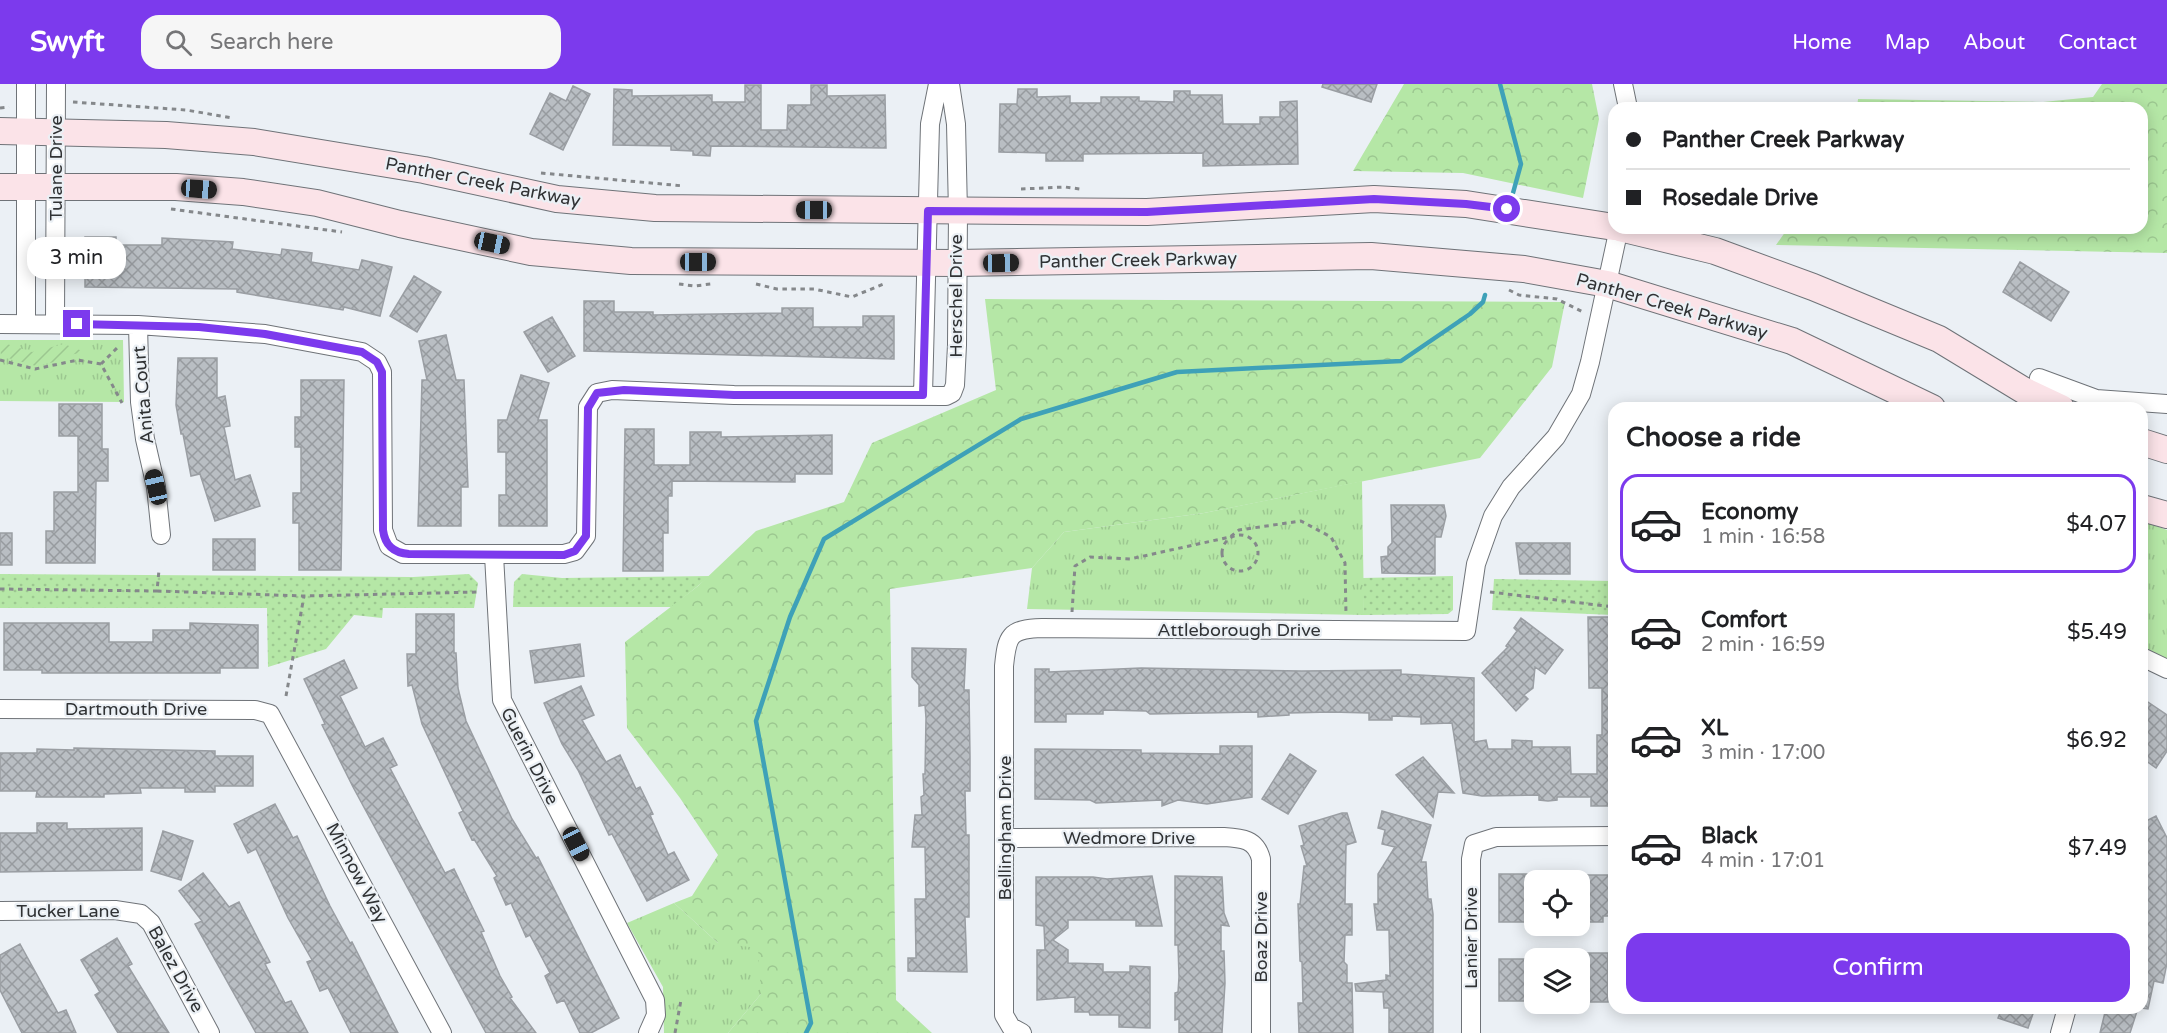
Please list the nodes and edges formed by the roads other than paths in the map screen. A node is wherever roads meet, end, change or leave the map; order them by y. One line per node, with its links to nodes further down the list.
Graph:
1 (26, 84): 8 (street, Tulane Drive)
2 (56, 84): 9 (street, Tulane Drive)
3 (938, 84): 13 (street, Herschel Drive)
4 (950, 84): 14 (street, Herschel Drive)
5 (1623, 84): 6 (street)
6 (1627, 102)
7 (0, 131): 8 (main road, Panther Creek Parkway)
8 (26, 132): 9 (main road, Panther Creek Parkway); 11 (street, Tulane Drive)
9 (56, 132): 12 (street, Tulane Drive); 13 (main road, Panther Creek Parkway)
10 (0, 187): 11 (main road, Panther Creek Parkway)
11 (26, 187): 12 (main road, Panther Creek Parkway); 22 (street, Tulane Drive)
12 (56, 187): 18 (main road, Panther Creek Parkway); 23 (street, Tulane Drive)
13 (928, 211): 14 (main road, Panther Creek Parkway); 18 (street, Herschel Drive)
14 (957, 212): 15 (main road, Panther Creek Parkway); 19 (street, Herschel Drive)
15 (1608, 226)
16 (1618, 234): 20 (street)
17 (1644, 234): 28 (main road)
18 (925, 263): 19 (main road, Panther Creek Parkway); 26 (street, Herschel Drive)
19 (955, 264): 20 (main road, Panther Creek Parkway); 26 (street, Herschel Drive)
20 (1607, 284): 27 (main road, Panther Creek Parkway); 38 (street, Attleborough Drive)
21 (0, 324): 22 (street)
22 (26, 324): 23 (street)
23 (55, 324): 24 (street)
24 (138, 325): 36 (street, Anita Court); 37 (street)
25 (2038, 378): 29 (street)
26 (923, 395): 37 (street)
27 (1919, 402)
28 (2048, 402)
29 (2110, 402)
30 (2148, 404): 31 (street)
31 (2167, 404)
32 (2148, 444): 33 (main road)
33 (2167, 450)
34 (2148, 510): 35 (main road)
35 (2167, 515)
36 (160, 535)
37 (494, 555): 52 (street, Guerin Drive)
38 (1013, 635): 44 (street, Bellingham Drive)
39 (2148, 660): 40 (street)
40 (2167, 669)
41 (0, 709): 42 (street, Dartmouth Drive)
42 (270, 714): 51 (street, Minnow Way)
43 (1608, 836): 54 (street, Lanier Drive)
44 (1005, 838): 45 (street, Wedmore Drive); 49 (street, Bellingham Drive)
45 (1252, 843): 53 (street, Boaz Drive)
46 (0, 911): 47 (street, Tucker Lane)
47 (135, 912): 50 (street, Balez Drive)
48 (2065, 1014): 55 (street)
49 (1014, 1028)
50 (210, 1033)
51 (442, 1033)
52 (648, 1033)
53 (1261, 1033)
54 (1471, 1033)
55 (2060, 1033)

